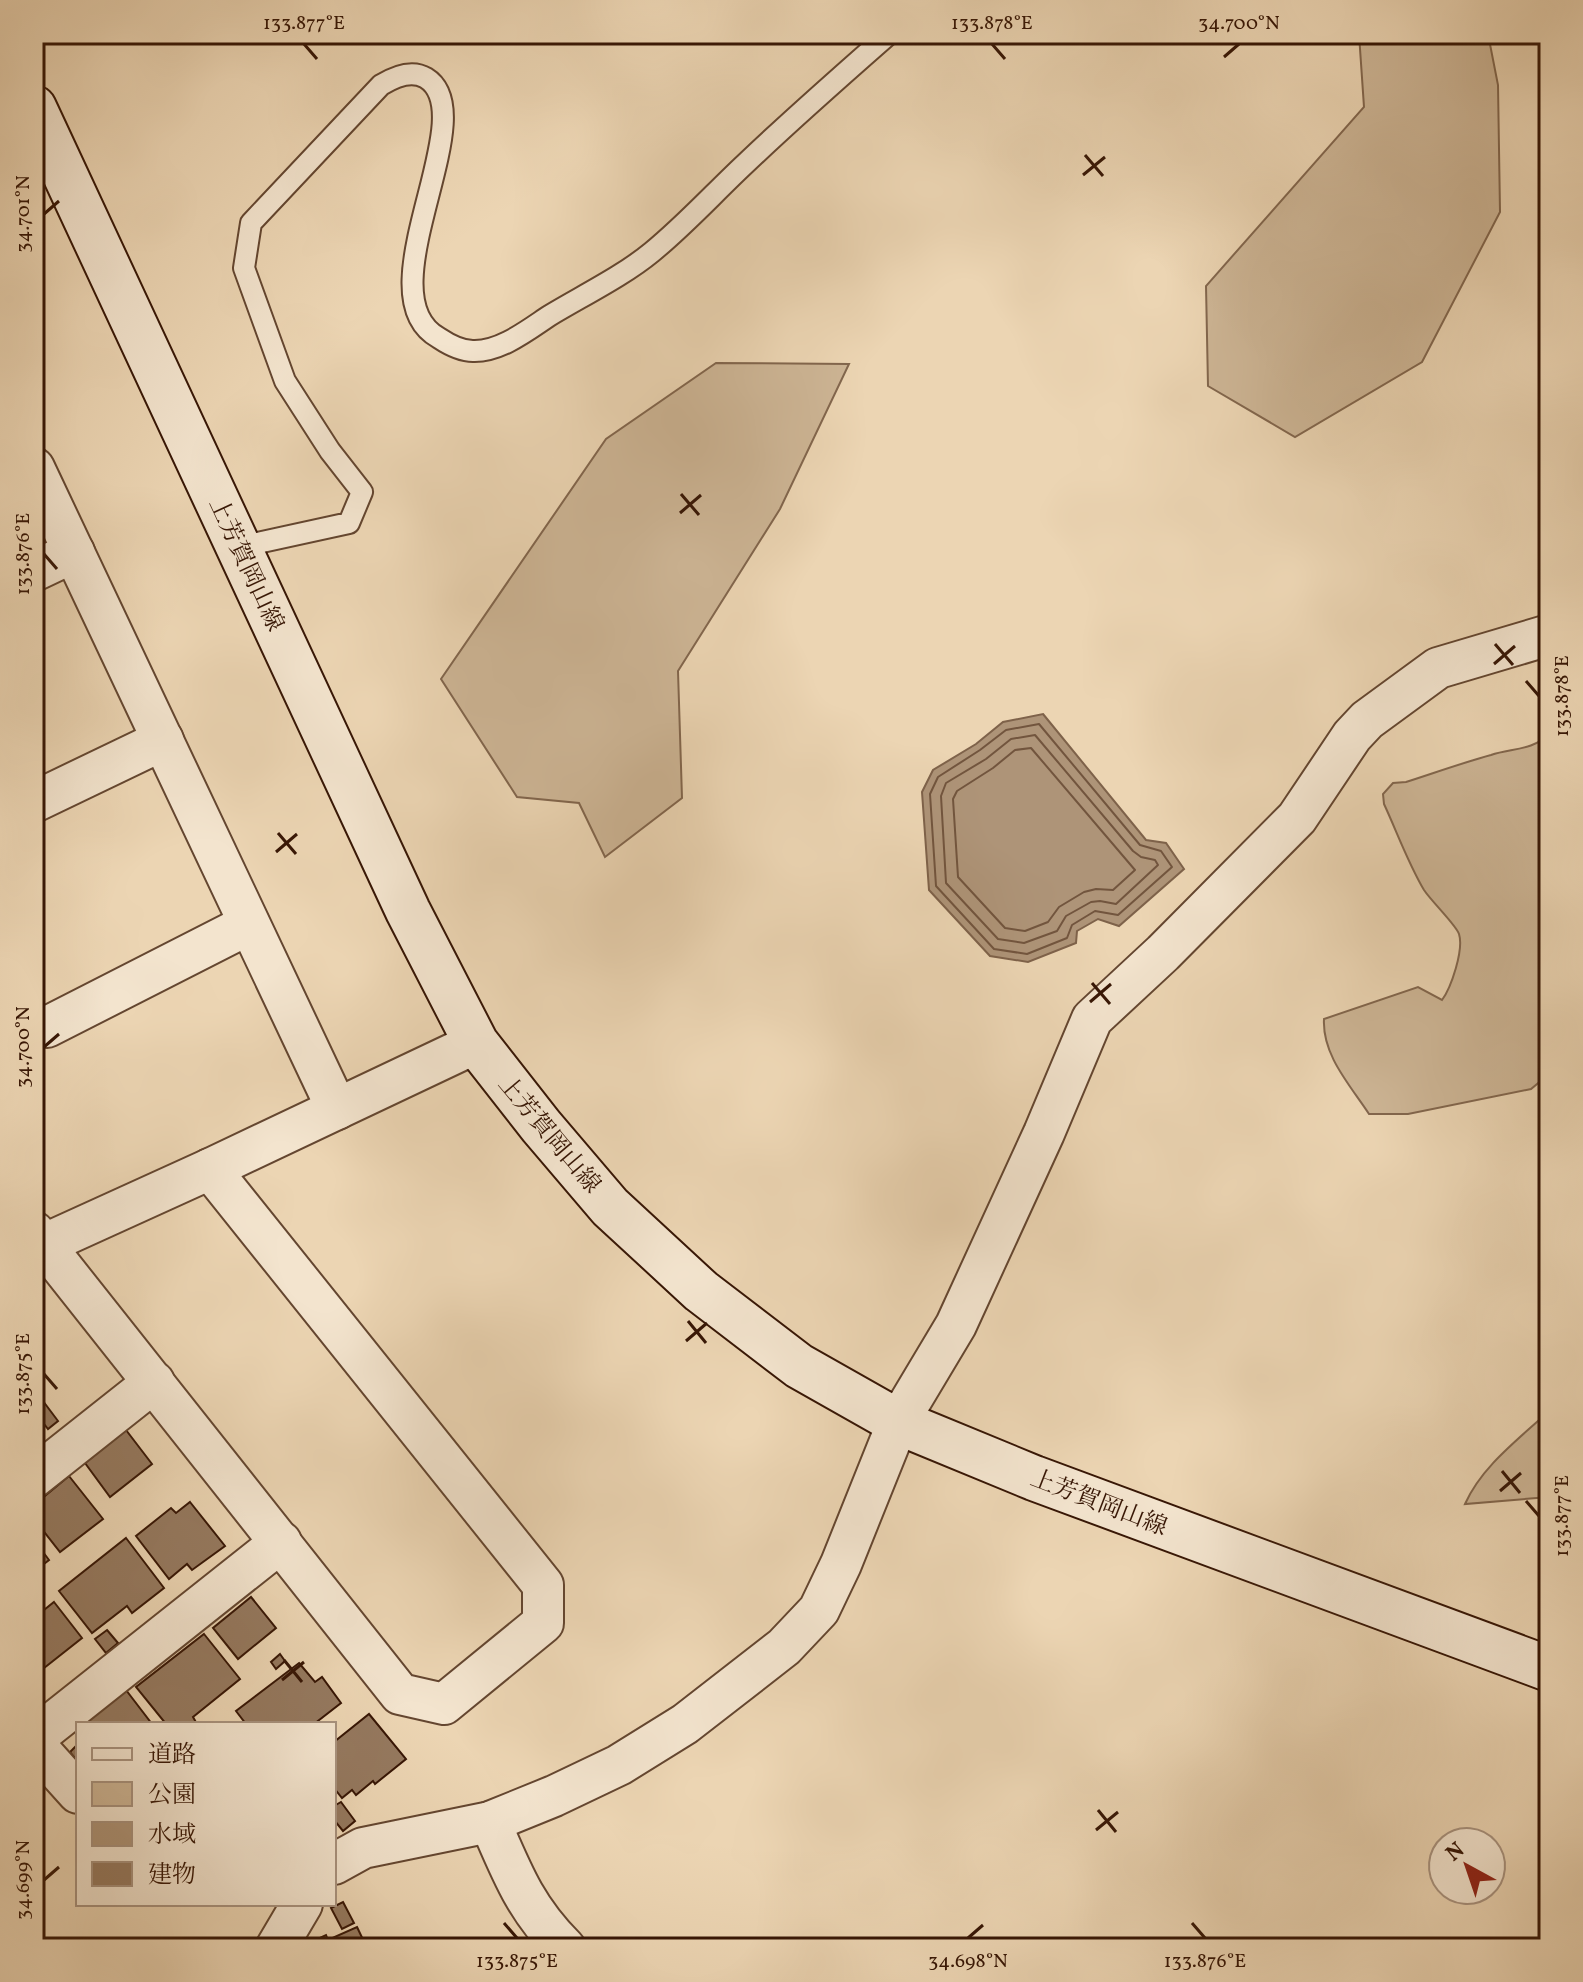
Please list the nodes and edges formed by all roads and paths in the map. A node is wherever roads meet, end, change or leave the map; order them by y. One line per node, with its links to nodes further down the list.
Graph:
1 (889, 34): 4 (lane)
2 (34, 108): 4 (main road, 上芳賀岡山線)
3 (34, 468): 5 (street)
4 (239, 547): 12 (main road, 上芳賀岡山線)
5 (74, 552): 6 (street); 8 (street)
6 (34, 571)
7 (1549, 635): 17 (street)
8 (163, 740): 9 (street); 10 (street)
9 (34, 802)
10 (249, 924): 11 (street); 13 (street)
11 (34, 1023)
12 (476, 1043): 13 (street); 17 (main road, 上芳賀岡山線)
13 (337, 1109): 14 (street)
14 (210, 1169): 15 (street); 19 (street)
15 (37, 1242): 16 (street)
16 (154, 1382): 18 (street); 19 (street)
17 (898, 1422): 20 (main road, 上芳賀岡山線); 23 (street)
18 (34, 1477)
19 (281, 1542): 21 (street)
20 (1549, 1669)
21 (34, 1741): 22 (street)
22 (76, 1791)
23 (490, 1822): 24 (street); 27 (street)
24 (336, 1863)
25 (301, 1906): 26 (street)
26 (276, 1948)
27 (565, 1948)

